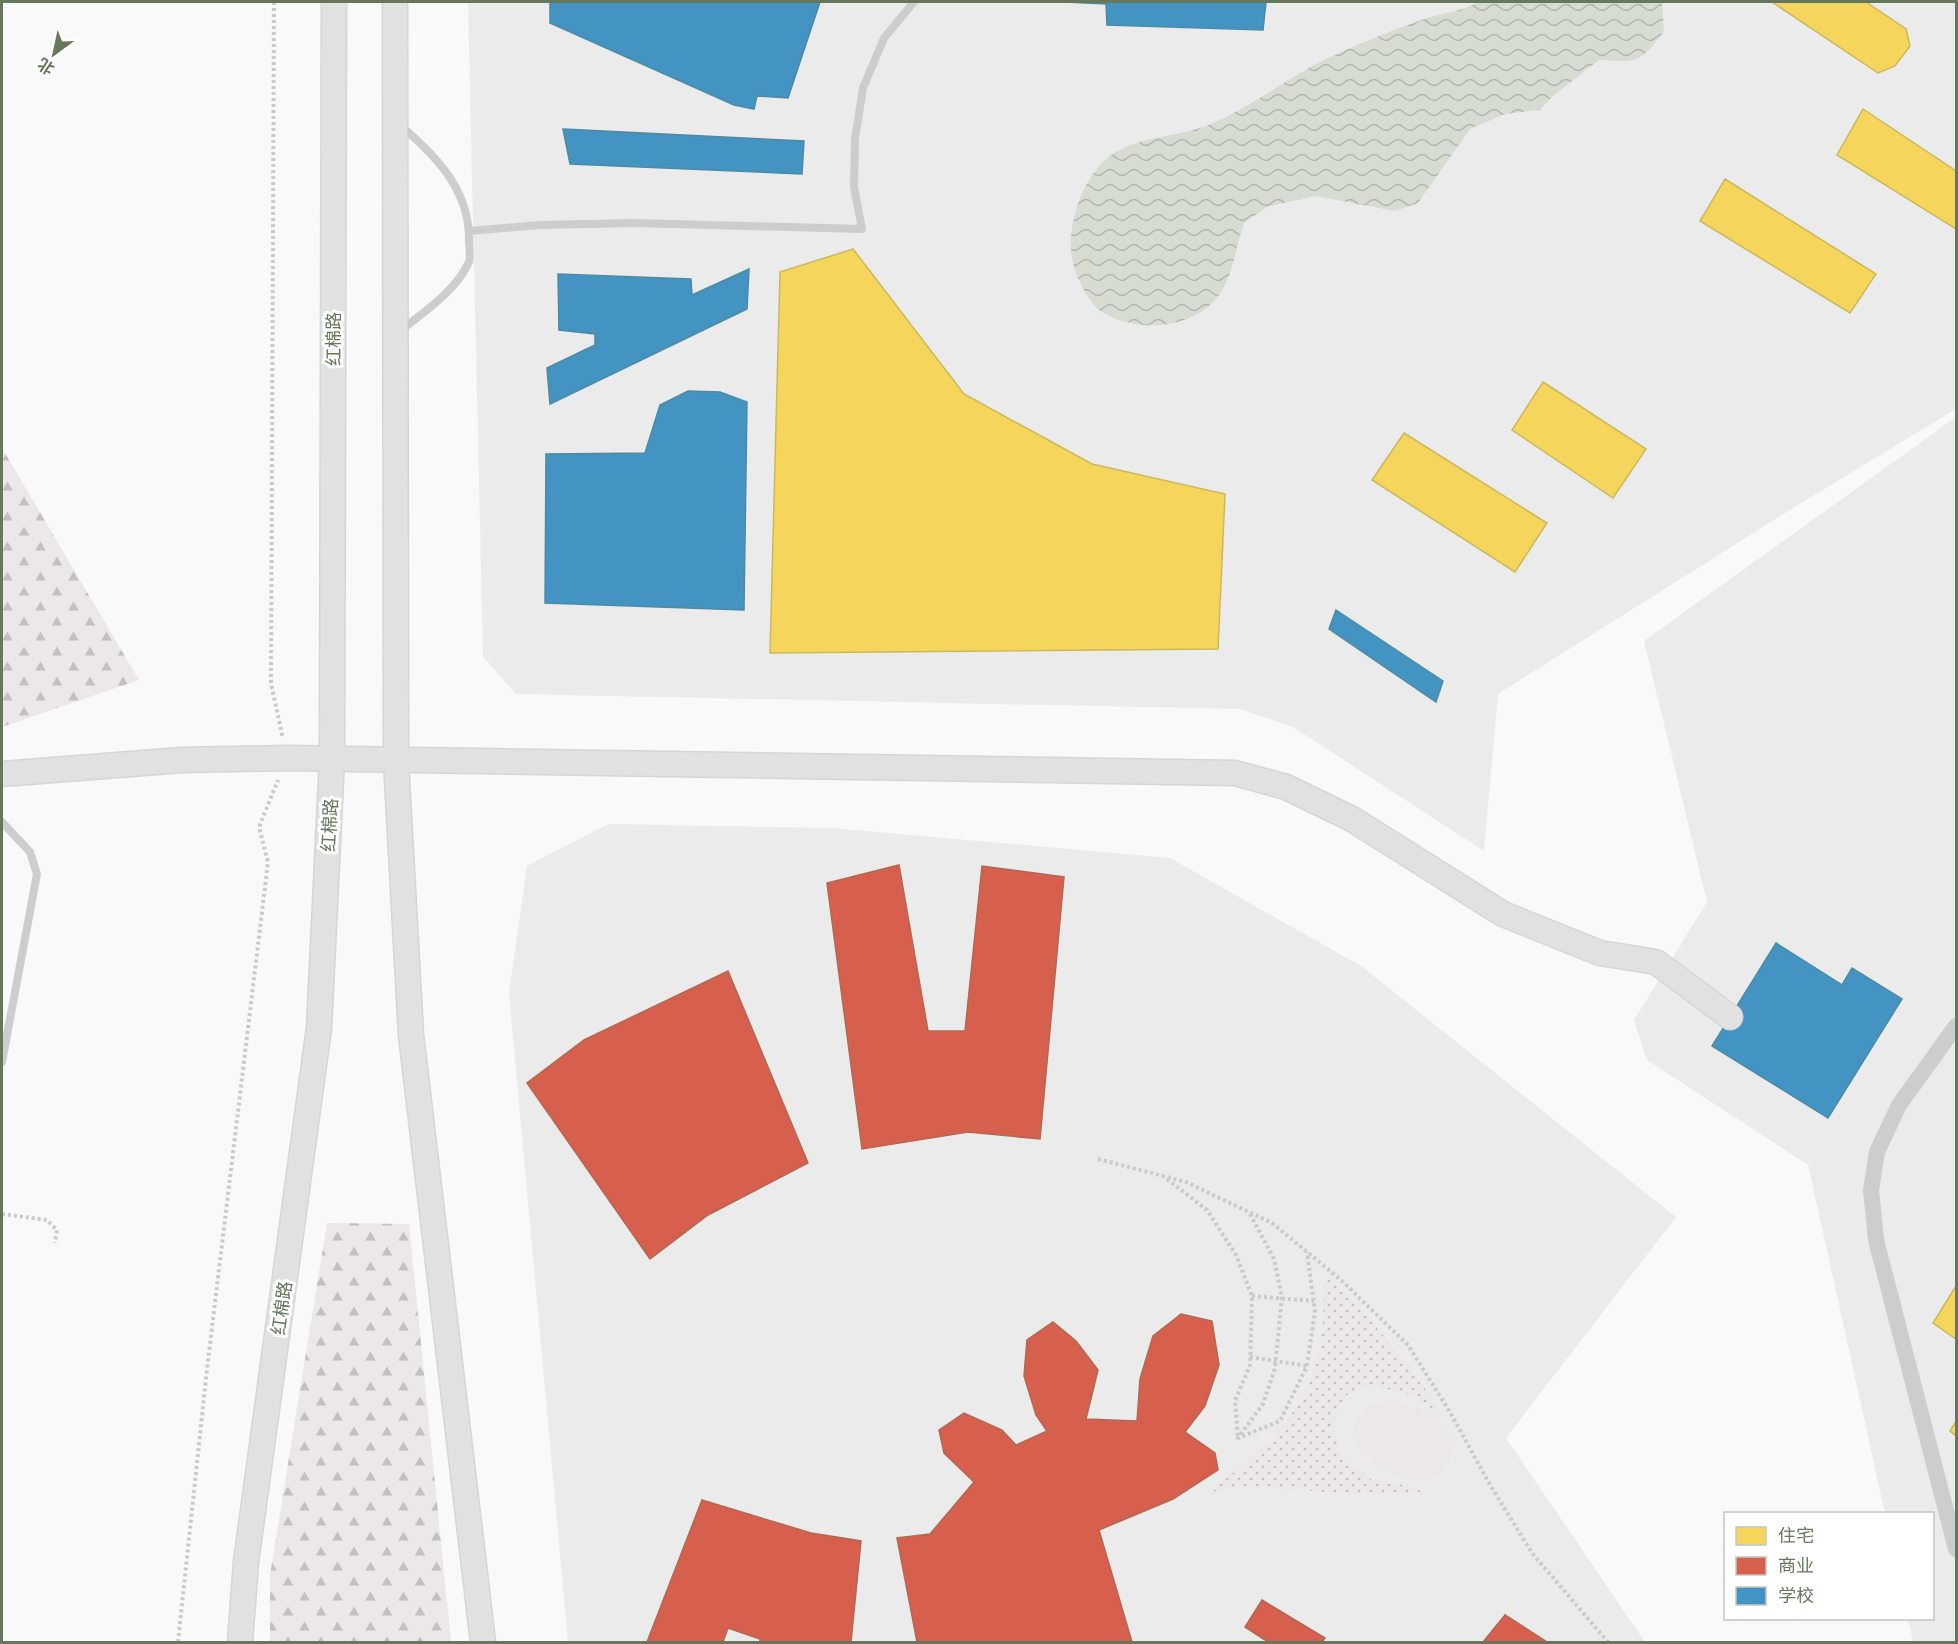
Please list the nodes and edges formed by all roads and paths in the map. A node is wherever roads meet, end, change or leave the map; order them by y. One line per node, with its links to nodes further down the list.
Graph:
1 (274, 2): 8 (path)
2 (334, 2): 9 (main road, 红棉路)
3 (395, 2): 5 (main road)
4 (914, 2): 6 (lane)
5 (395, 120): 6 (lane); 7 (main road)
6 (469, 231): 7 (lane)
7 (395, 335): 10 (main road)
8 (287, 758): 9 (main road); 11 (main road); 30 (path)
9 (332, 759): 10 (main road); 31 (main road, 红棉路)
10 (396, 761): 13 (main road); 32 (main road)
11 (2, 774)
12 (2, 822): 15 (lane)
13 (1730, 1017)
14 (1956, 1026): 29 (street)
15 (2, 1062)
16 (1098, 1160): 17 (path)
17 (1164, 1177): 18 (path); 22 (path)
18 (1249, 1212): 21 (path); 23 (path)
19 (2, 1214): 20 (path)
20 (55, 1243)
21 (1307, 1251): 24 (path); 33 (path)
22 (1252, 1296): 23 (path); 25 (path)
23 (1282, 1297): 24 (path); 26 (path)
24 (1314, 1301): 27 (path)
25 (1250, 1357): 26 (path); 28 (path)
26 (1275, 1362): 27 (path); 28 (path)
27 (1307, 1366): 28 (path)
28 (1238, 1438)
29 (1956, 1549)
30 (178, 1642)
31 (240, 1642)
32 (483, 1642)
33 (1608, 1642)

